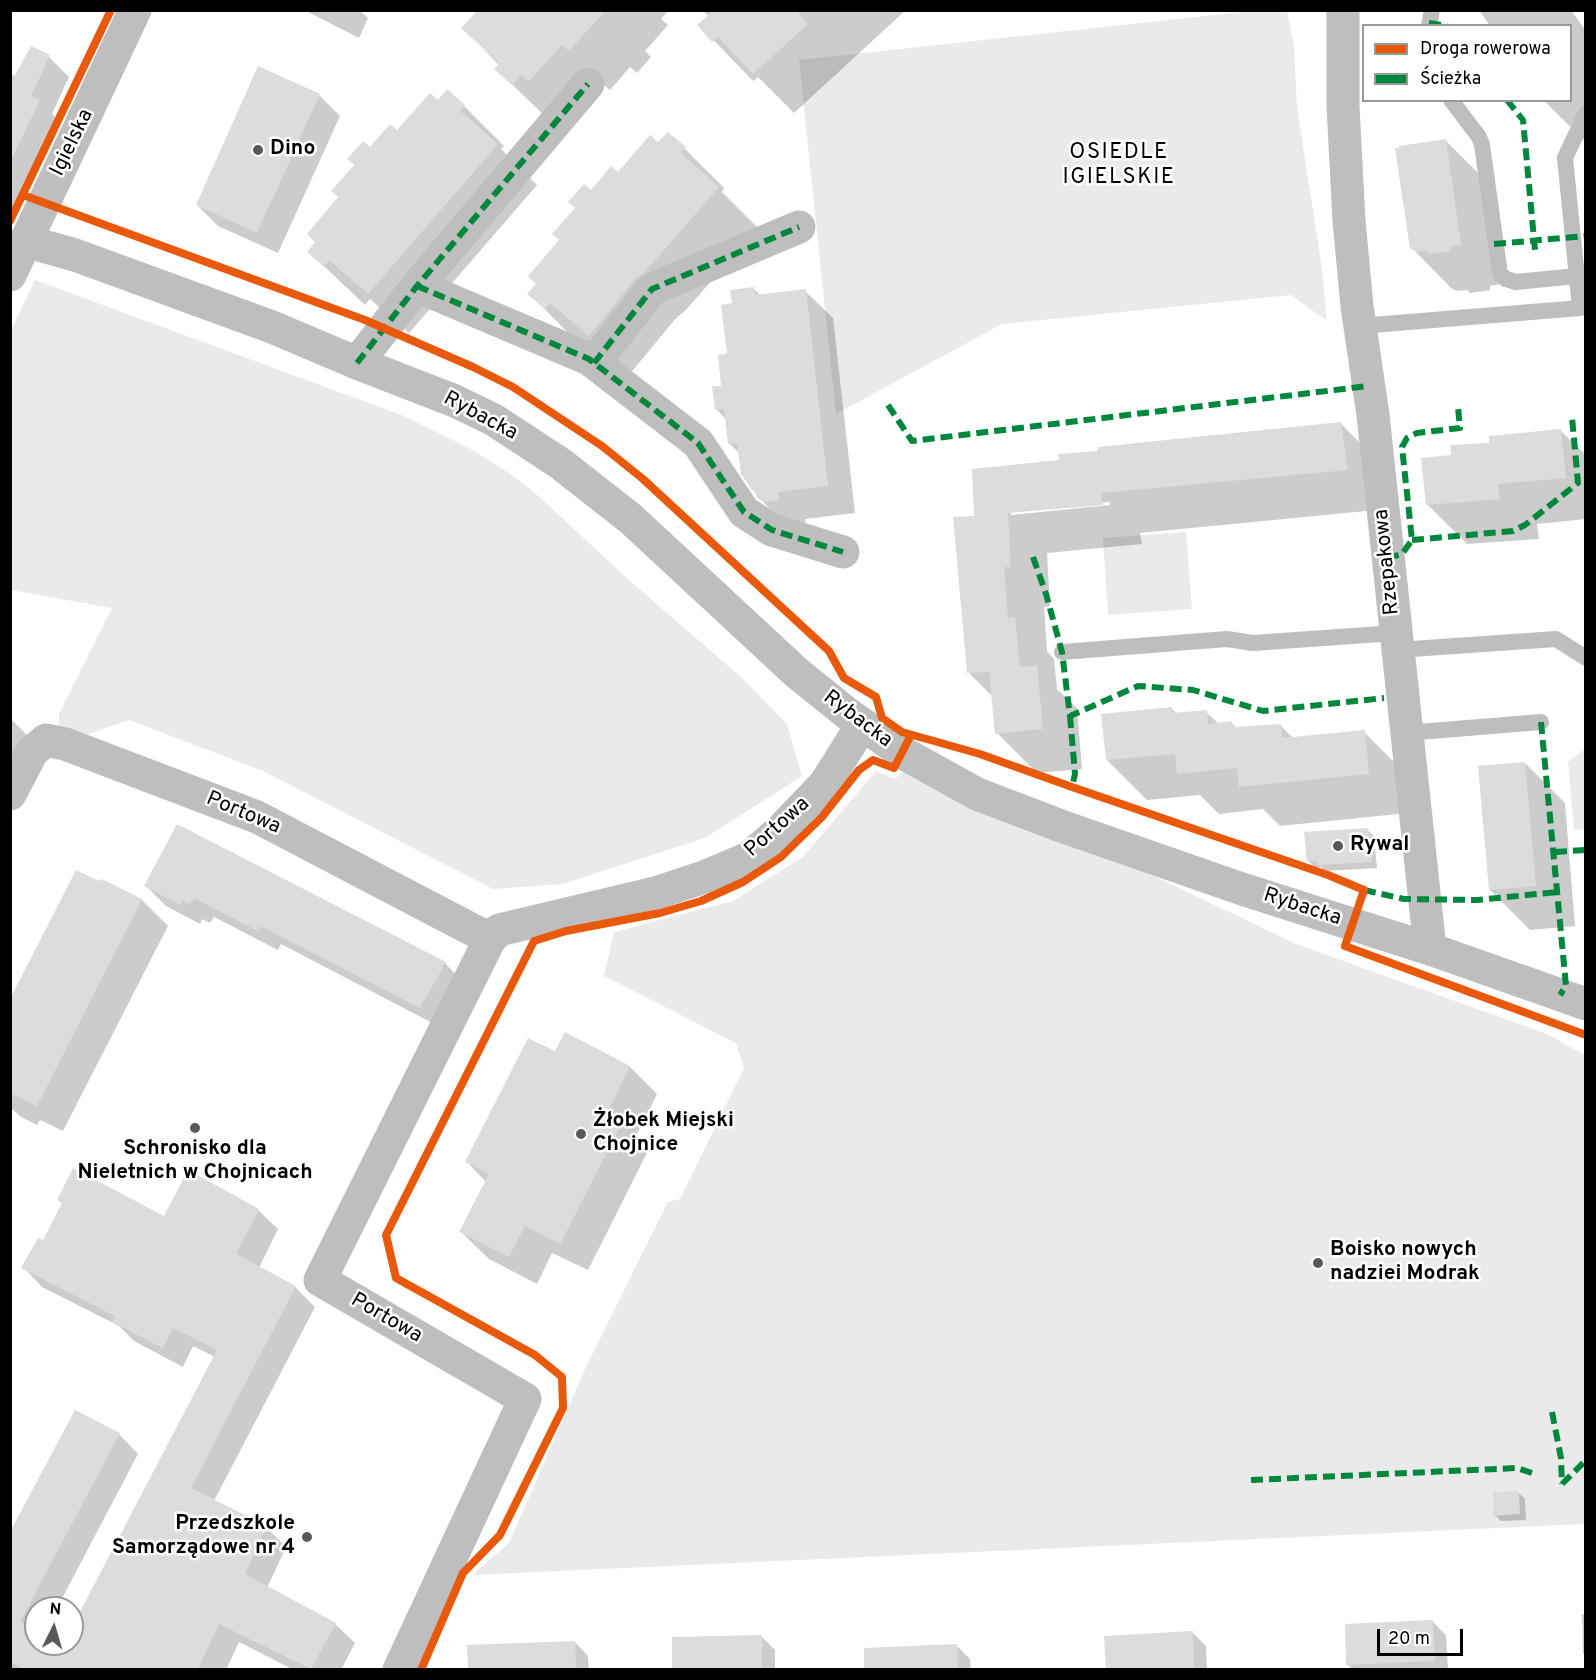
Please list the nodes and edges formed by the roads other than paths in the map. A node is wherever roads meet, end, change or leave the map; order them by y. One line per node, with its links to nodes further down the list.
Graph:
1 (135, 10): 7 (street, Igielska)
2 (1343, 10): 12 (street, Rzepakowa)
3 (588, 84): 10 (street)
4 (1453, 102): 9 (lane)
5 (1586, 113): 9 (lane)
6 (799, 227): 14 (street)
7 (25, 241): 8 (street, Igielska); 13 (street, Rybacka)
8 (10, 275)
9 (1581, 275): 11 (lane)
10 (417, 286): 13 (street); 14 (street)
11 (1583, 307): 12 (lane)
12 (1360, 326): 16 (street, Rzepakowa)
13 (357, 363): 20 (street, Rybacka)
14 (594, 363): 15 (street)
15 (843, 552)
16 (1396, 642): 17 (lane); 18 (lane); 21 (street, Rzepakowa)
17 (1062, 652)
18 (1586, 658)
19 (1541, 722): 21 (lane)
20 (862, 725): 23 (street, Portowa); 24 (street, Rybacka)
21 (1406, 733): 24 (street, Rzepakowa)
22 (10, 794): 23 (street, Portowa)
23 (490, 939): 26 (street, Portowa)
24 (1430, 949): 25 (street)
25 (1586, 1004)
26 (399, 1670)

